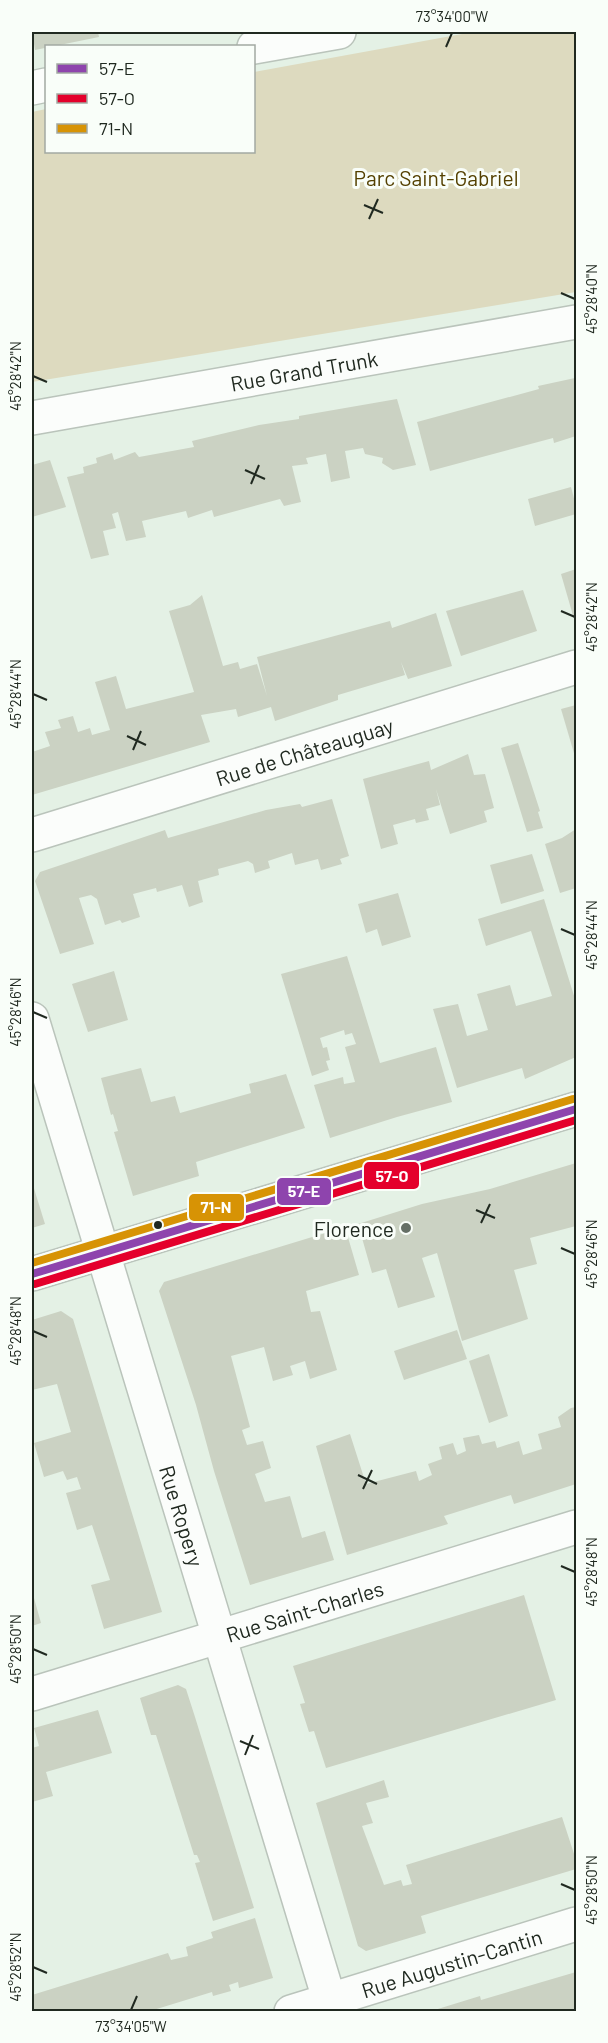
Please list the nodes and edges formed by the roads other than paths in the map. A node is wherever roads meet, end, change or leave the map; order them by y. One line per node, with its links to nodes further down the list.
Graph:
1 (339, 32): 2 (street)
2 (255, 47)
3 (576, 322): 4 (street, Rue Grand Trunk)
4 (32, 418)
5 (576, 667): 6 (street, Rue de Châteauguay)
6 (32, 835)
7 (32, 1019): 9 (street, Rue Ropery)
8 (576, 1109): 9 (street)
9 (102, 1252): 10 (street); 12 (street, Rue Ropery)
10 (32, 1274)
11 (576, 1527): 12 (street, Rue Saint-Charles)
12 (218, 1636): 13 (street, Rue Saint-Charles); 15 (street, Rue Ropery)
13 (32, 1694)
14 (576, 1924): 15 (street, Rue Augustin-Cantin)
15 (331, 2006): 16 (street, Rue Augustin-Cantin)
16 (291, 2012)

